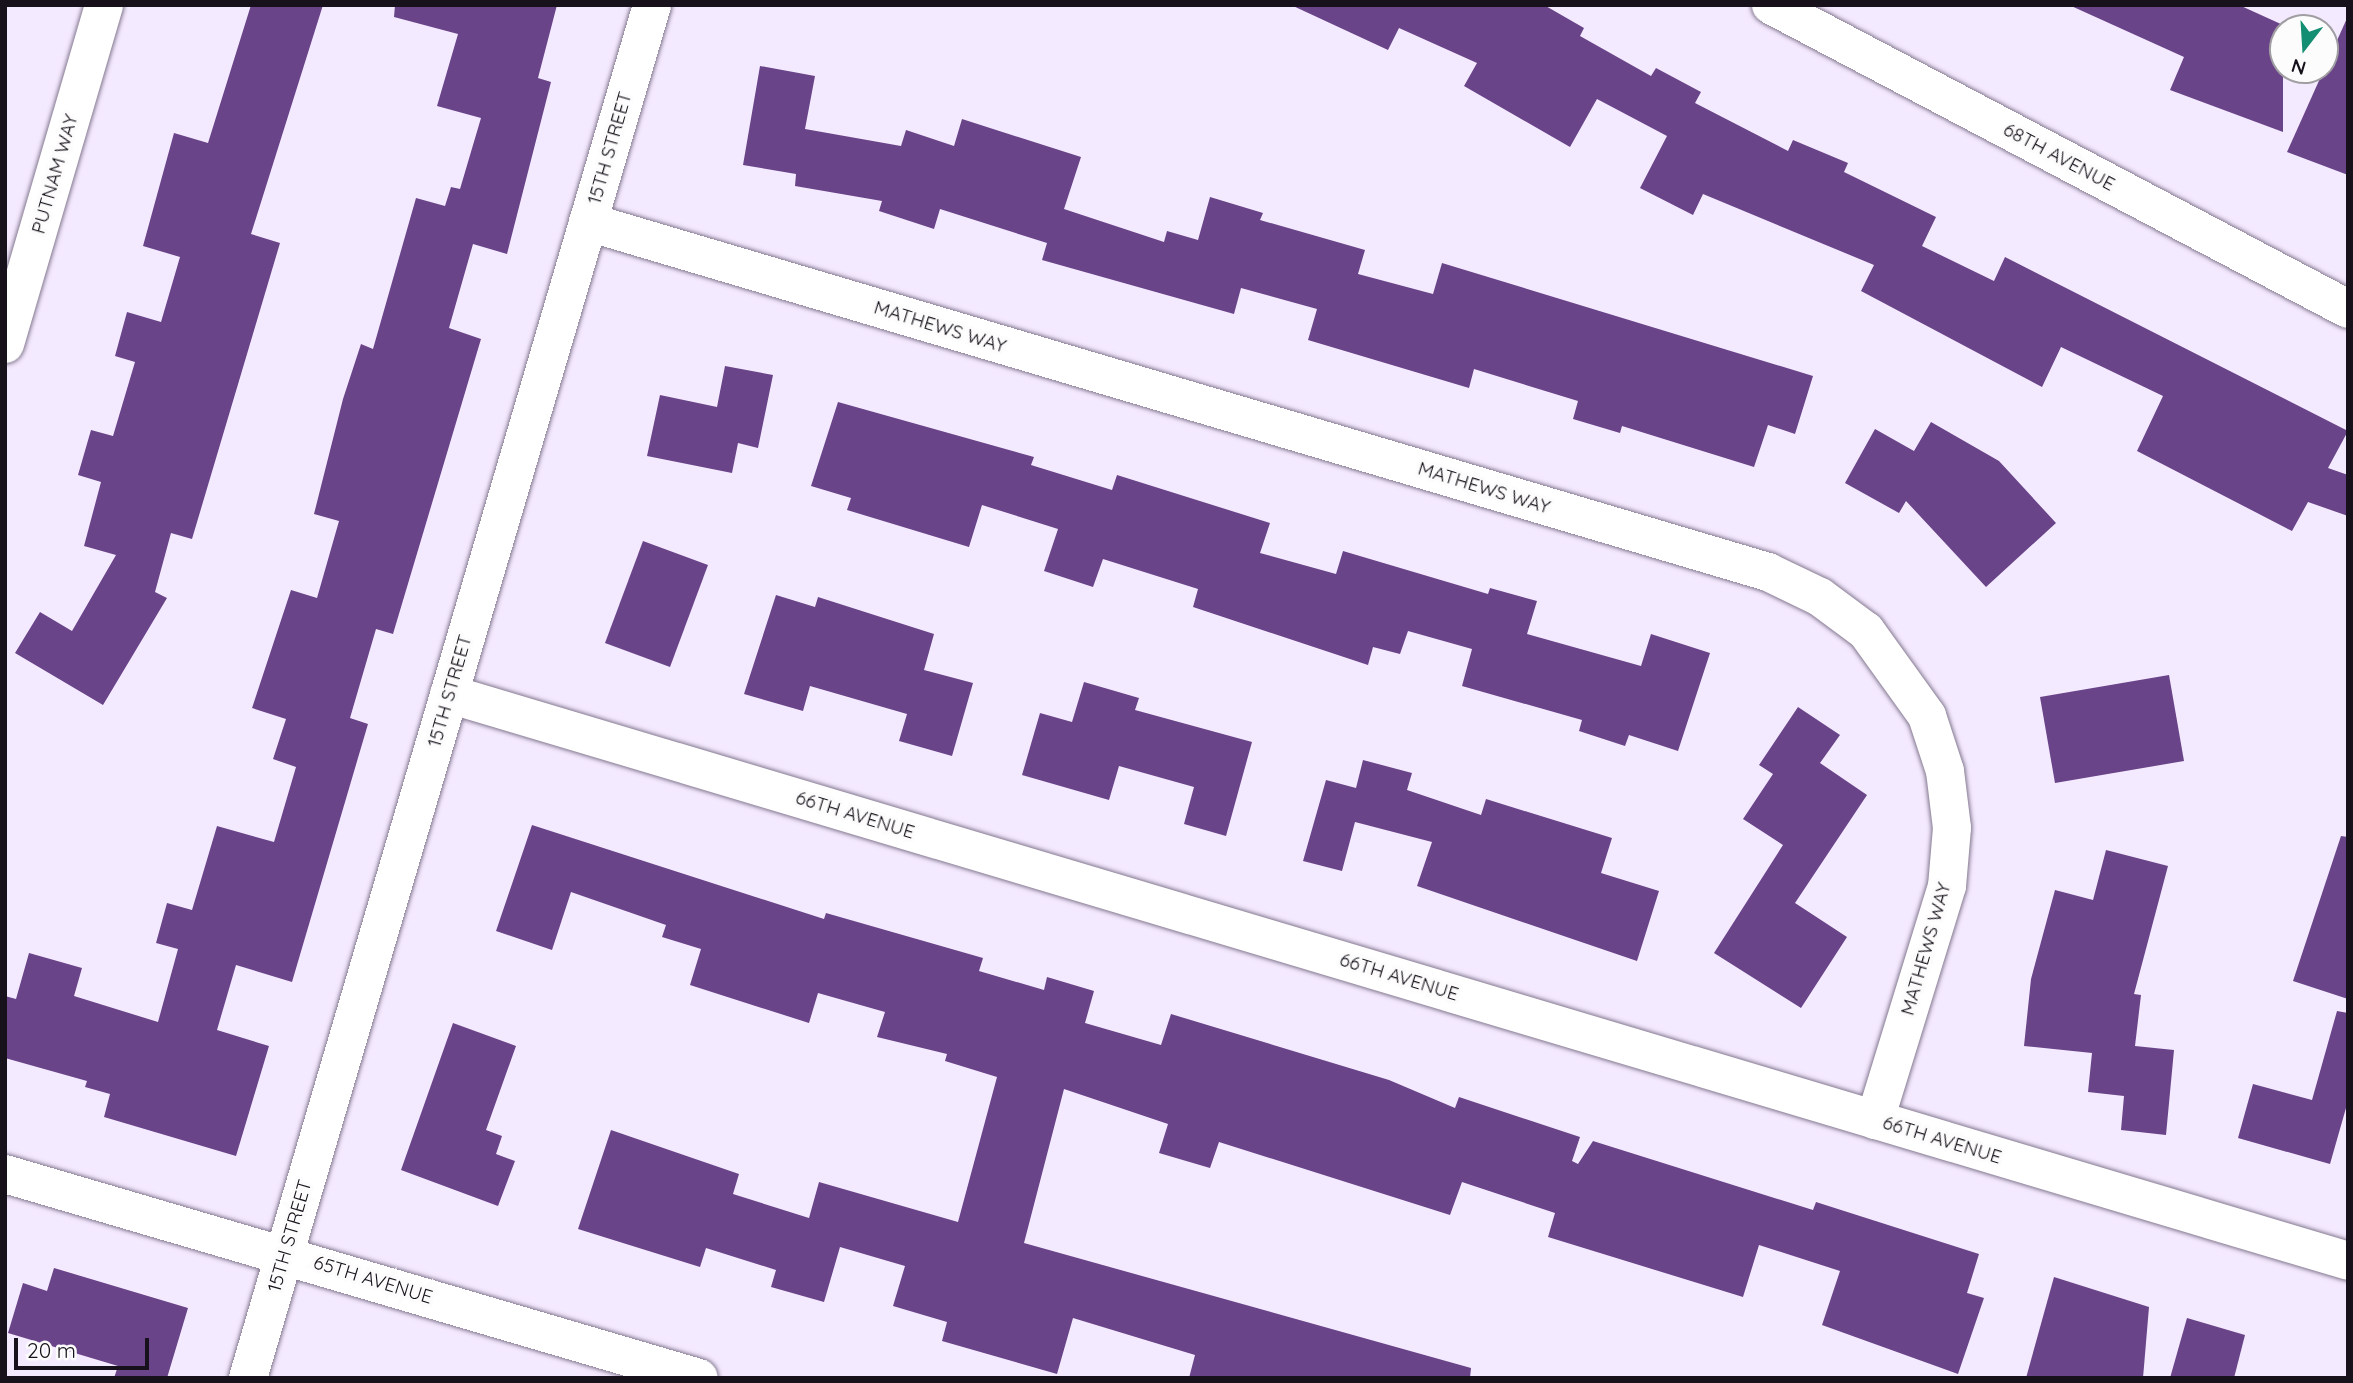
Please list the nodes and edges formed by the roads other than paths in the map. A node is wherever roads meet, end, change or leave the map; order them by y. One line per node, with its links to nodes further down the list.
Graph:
1 (104, 5): 6 (street, PUTNAM WAY)
2 (652, 5): 4 (street, 15TH STREET)
3 (1771, 5): 5 (street, 68TH AVENUE)
4 (588, 222): 7 (street, 15TH STREET); 8 (street, MATHEWS WAY)
5 (2348, 309)
6 (5, 344)
7 (449, 694): 8 (street, 66TH AVENUE); 10 (street, 15TH STREET)
8 (1875, 1120): 11 (street, 66TH AVENUE)
9 (5, 1174): 10 (street, 65TH AVENUE)
10 (285, 1254): 12 (street, 15TH STREET); 13 (street, 65TH AVENUE)
11 (2348, 1261)
12 (248, 1378)
13 (699, 1378)

